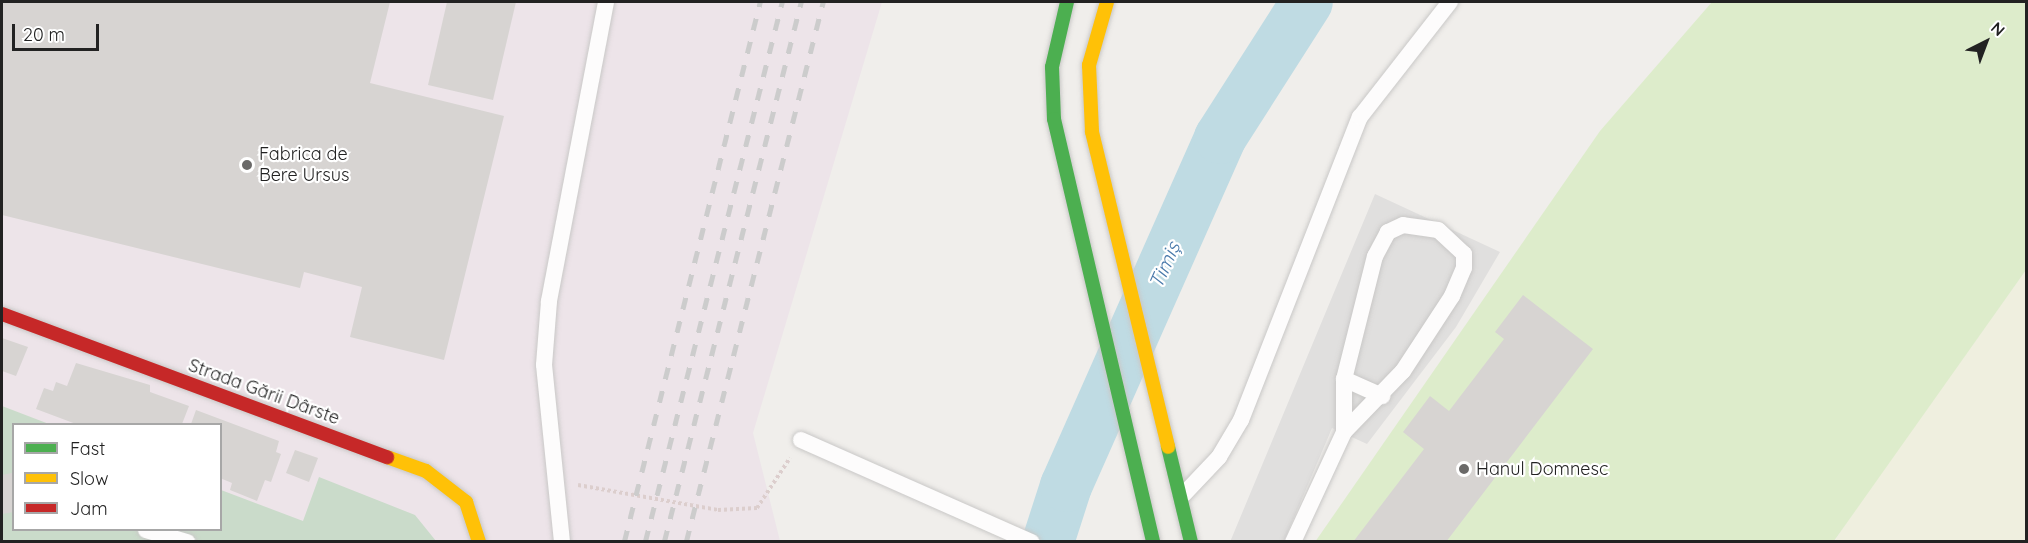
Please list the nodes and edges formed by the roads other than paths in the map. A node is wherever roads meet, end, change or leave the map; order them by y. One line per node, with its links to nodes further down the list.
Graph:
1 (606, 2): 14 (lane)
2 (1066, 2): 16 (main road)
3 (1107, 2): 10 (main road)
4 (1449, 2): 10 (lane)
5 (2, 314): 13 (main road, Strada Gării Dârste)
6 (1344, 379): 7 (lane); 7 (lane); 8 (lane)
7 (1382, 396): 8 (lane)
8 (1344, 432): 18 (lane)
9 (801, 440): 15 (lane)
10 (1184, 494): 17 (main road)
11 (149, 531): 12 (lane)
12 (187, 542)
13 (479, 542)
14 (562, 542)
15 (1031, 542)
16 (1153, 542)
17 (1191, 542)
18 (1293, 542)

